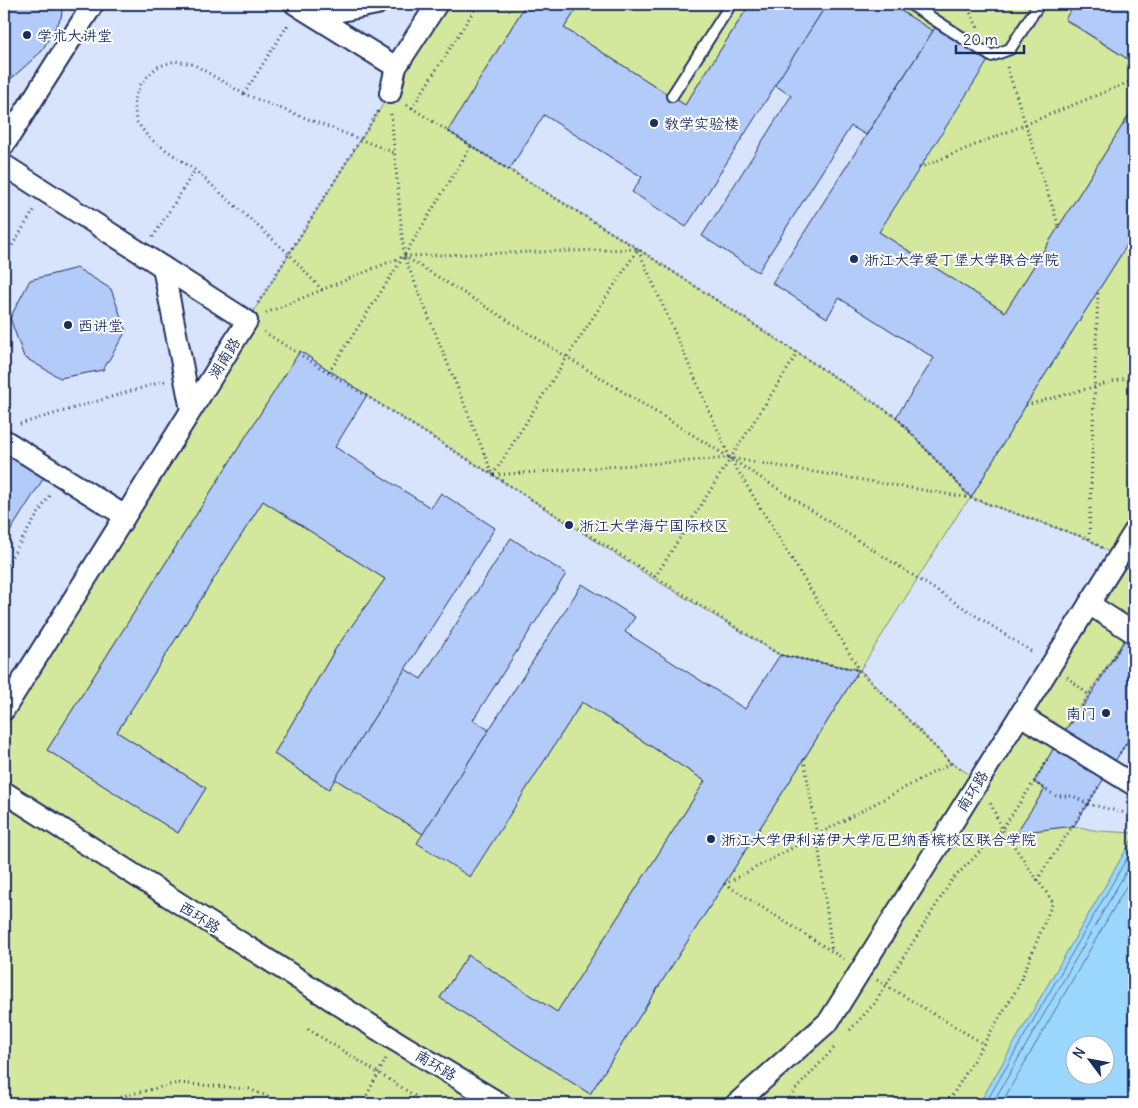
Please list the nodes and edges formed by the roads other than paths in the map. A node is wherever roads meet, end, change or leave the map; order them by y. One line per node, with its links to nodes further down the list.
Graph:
1 (93, 4): 11 (street)
2 (377, 4): 7 (street)
3 (437, 4): 8 (street)
4 (731, 4): 10 (lane)
5 (910, 4): 6 (lane)
6 (1039, 4)
7 (303, 9): 8 (street)
8 (396, 67): 9 (street)
9 (390, 93)
10 (672, 96)
11 (4, 145)
12 (4, 165): 13 (street)
13 (163, 267): 14 (street); 14 (street, 湖南路)
14 (191, 410): 16 (street, 湖南路)
15 (8, 433): 16 (street)
16 (125, 516): 20 (street, 湖南路)
17 (1134, 532): 18 (street, 南环路)
18 (1089, 604): 19 (street); 21 (street, 南环路)
19 (1133, 632)
20 (4, 710)
21 (1020, 715): 22 (street); 26 (street, 南环路)
22 (1122, 777)
23 (4, 792): 24 (street, 西环路)
24 (396, 1041): 25 (street, 南环路)
25 (501, 1104)
26 (736, 1104)

